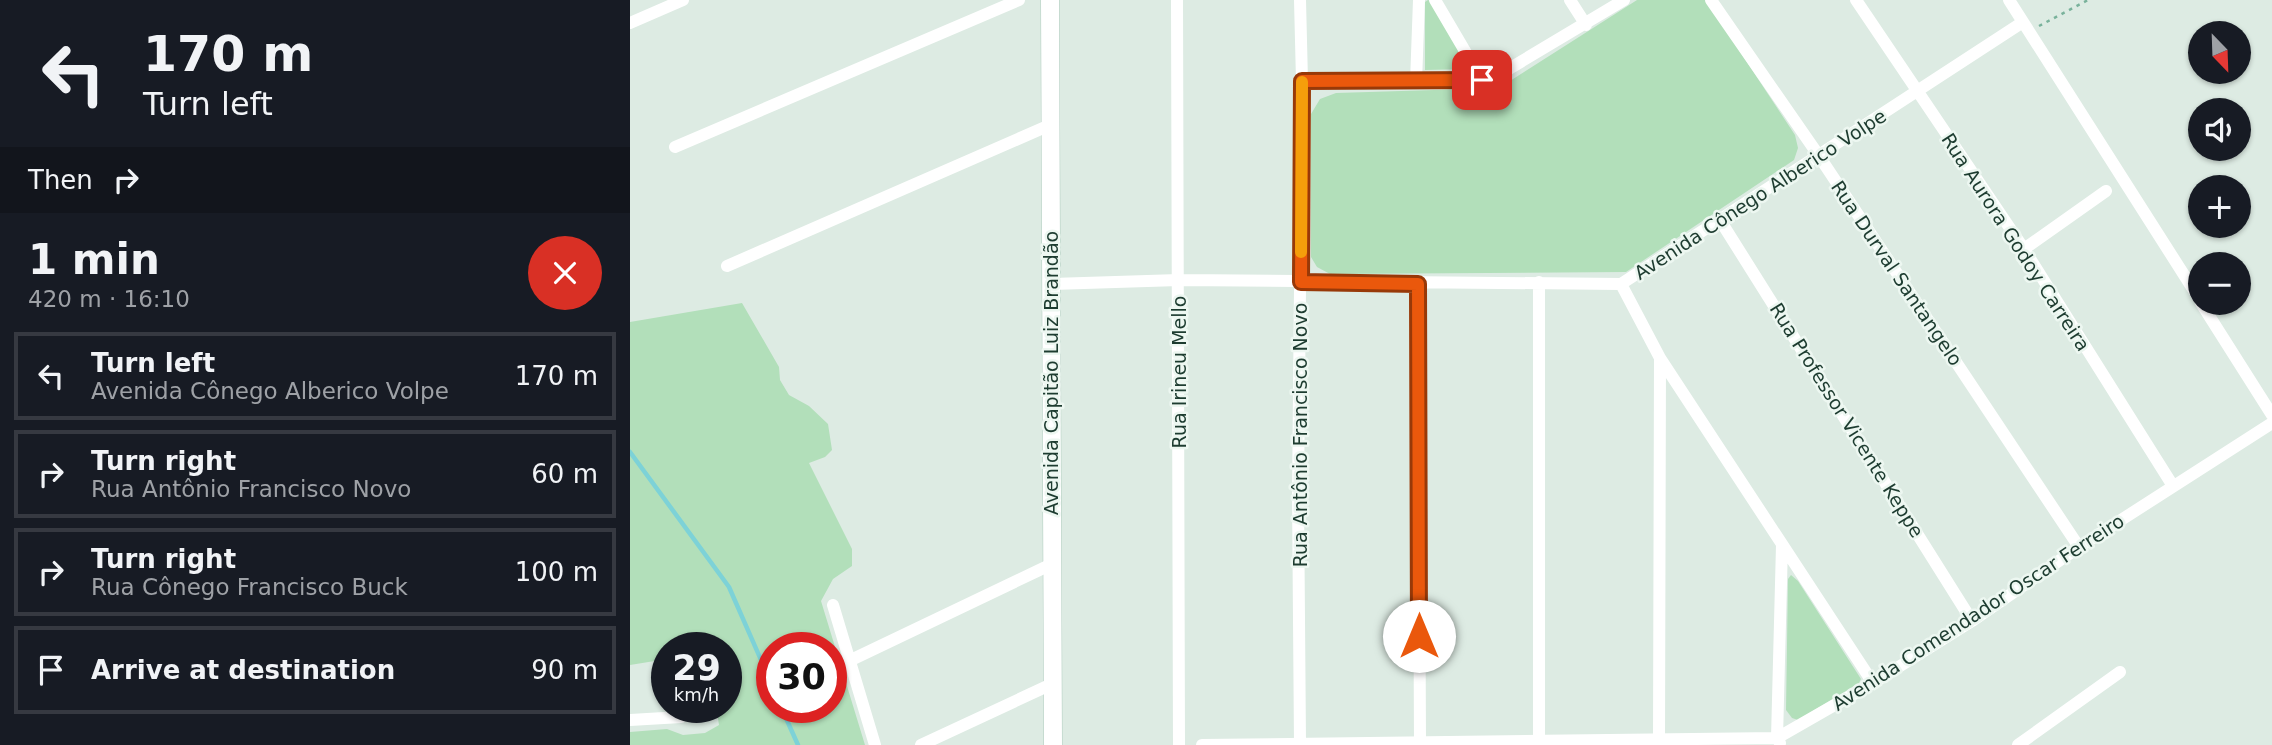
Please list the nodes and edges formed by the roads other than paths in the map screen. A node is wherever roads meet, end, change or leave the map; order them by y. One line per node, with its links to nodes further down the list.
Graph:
1 (683, 0): 13 (street)
2 (1019, 0): 21 (street)
3 (1050, 0): 20 (main road, Avenida Capitão Luiz Brandão)
4 (1177, 0): 27 (street, Rua Irineu Mello)
5 (1300, 0): 17 (street, Rua Antônio Francisco Novo)
6 (1419, 0): 18 (street)
7 (1435, 0): 16 (street)
8 (1570, 0): 14 (street)
9 (1624, 0): 14 (street)
10 (1712, 0): 22 (street, Rua Durval Santangelo)
11 (1856, 0): 19 (street, Rua Aurora Godoy Carreira)
12 (2009, 0): 15 (street)
13 (630, 23)
14 (1586, 24): 16 (street)
15 (2026, 27): 19 (street, Avenida Cônego Alberico Volpe); 30 (street)
16 (1482, 80): 18 (street)
17 (1302, 81): 18 (street); 28 (street, Rua Antônio Francisco Novo)
18 (1416, 82)
19 (1917, 92): 22 (street, Avenida Cônego Alberico Volpe); 25 (street, Rua Aurora Godoy Carreira)
20 (1050, 125): 26 (street); 31 (main road, Avenida Capitão Luiz Brandão)
21 (675, 147)
22 (1819, 156): 24 (street, Avenida Cônego Alberico Volpe); 40 (street, Rua Durval Santangelo)
23 (2106, 191): 25 (street)
24 (1720, 220): 33 (street, Avenida Cônego Alberico Volpe); 43 (street, Rua Professor Vicente Keppe)
25 (2024, 249): 38 (street, Rua Aurora Godoy Carreira)
26 (727, 265)
27 (1179, 280): 28 (street, Avenida Cônego Alberico Volpe); 31 (street, Avenida Cônego Alberico Volpe); 58 (street, Rua Irineu Mello)
28 (1301, 282): 32 (street, Avenida Cônego Alberico Volpe); 54 (street, Rua Antônio Francisco Novo)
29 (1539, 282): 32 (street, Avenida Cônego Alberico Volpe); 33 (street, Avenida Cônego Alberico Volpe); 51 (street)
30 (2188, 283)
31 (1052, 284): 41 (main road, Avenida Capitão Luiz Brandão)
32 (1418, 284): 50 (street)
33 (1621, 285): 35 (street)
34 (2208, 315): 36 (street)
35 (1660, 358): 39 (street); 52 (street)
36 (2272, 415)
37 (2272, 423): 38 (street, Avenida Comendador Oscar Ferreiro)
38 (2173, 486): 40 (street, Avenida Comendador Oscar Ferreiro)
39 (1782, 545): 46 (street); 53 (street)
40 (2079, 547): 43 (street, Avenida Comendador Oscar Ferreiro)
41 (1052, 564): 44 (street); 47 (main road, Avenida Capitão Luiz Brandão)
42 (833, 605): 44 (street)
43 (1972, 621): 46 (street, Avenida Comendador Oscar Ferreiro)
44 (851, 660): 55 (street)
45 (2120, 672): 60 (street)
46 (1873, 683): 53 (street, Avenida Comendador Oscar Ferreiro)
47 (1054, 684): 56 (street); 57 (main road, Avenida Capitão Luiz Brandão)
48 (651, 719): 49 (street)
49 (630, 720)
50 (1420, 741): 51 (street, Avenida Comendador Oscar Ferreiro); 54 (street, Avenida Comendador Oscar Ferreiro)
51 (1539, 741): 52 (street, Avenida Comendador Oscar Ferreiro)
52 (1659, 741): 53 (street, Avenida Comendador Oscar Ferreiro)
53 (1779, 741)
54 (1300, 743): 59 (street, Avenida Comendador Oscar Ferreiro)
55 (875, 745)
56 (921, 745)
57 (1053, 745)
58 (1179, 745)
59 (1202, 745)
60 (2018, 745)

